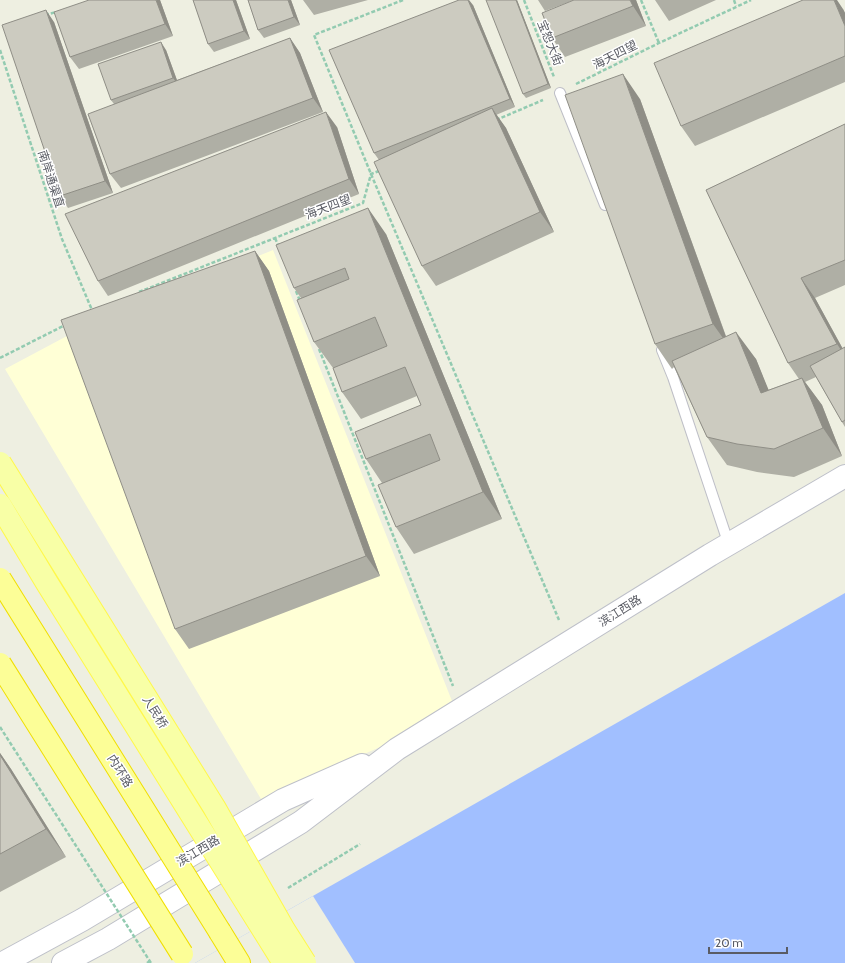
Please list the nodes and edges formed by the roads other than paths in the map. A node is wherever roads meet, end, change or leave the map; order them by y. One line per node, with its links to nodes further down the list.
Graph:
1 (560, 93): 2 (lane)
2 (609, 216)
3 (659, 340): 7 (lane)
4 (0, 463): 16 (main road, 人民桥, bridge)
5 (845, 476): 7 (main road, 滨江西路)
6 (0, 505): 15 (main road, 人民桥, bridge)
7 (729, 545): 10 (main road, 滨江西路)
8 (0, 579): 14 (highway, 内环路, bridge)
9 (0, 664): 13 (highway, bridge)
10 (398, 749): 11 (main road, 滨江西路); 12 (main road, 滨江西路)
11 (3, 963)
12 (63, 963)
13 (187, 963)
14 (239, 963)
15 (284, 963)
16 (305, 963)

